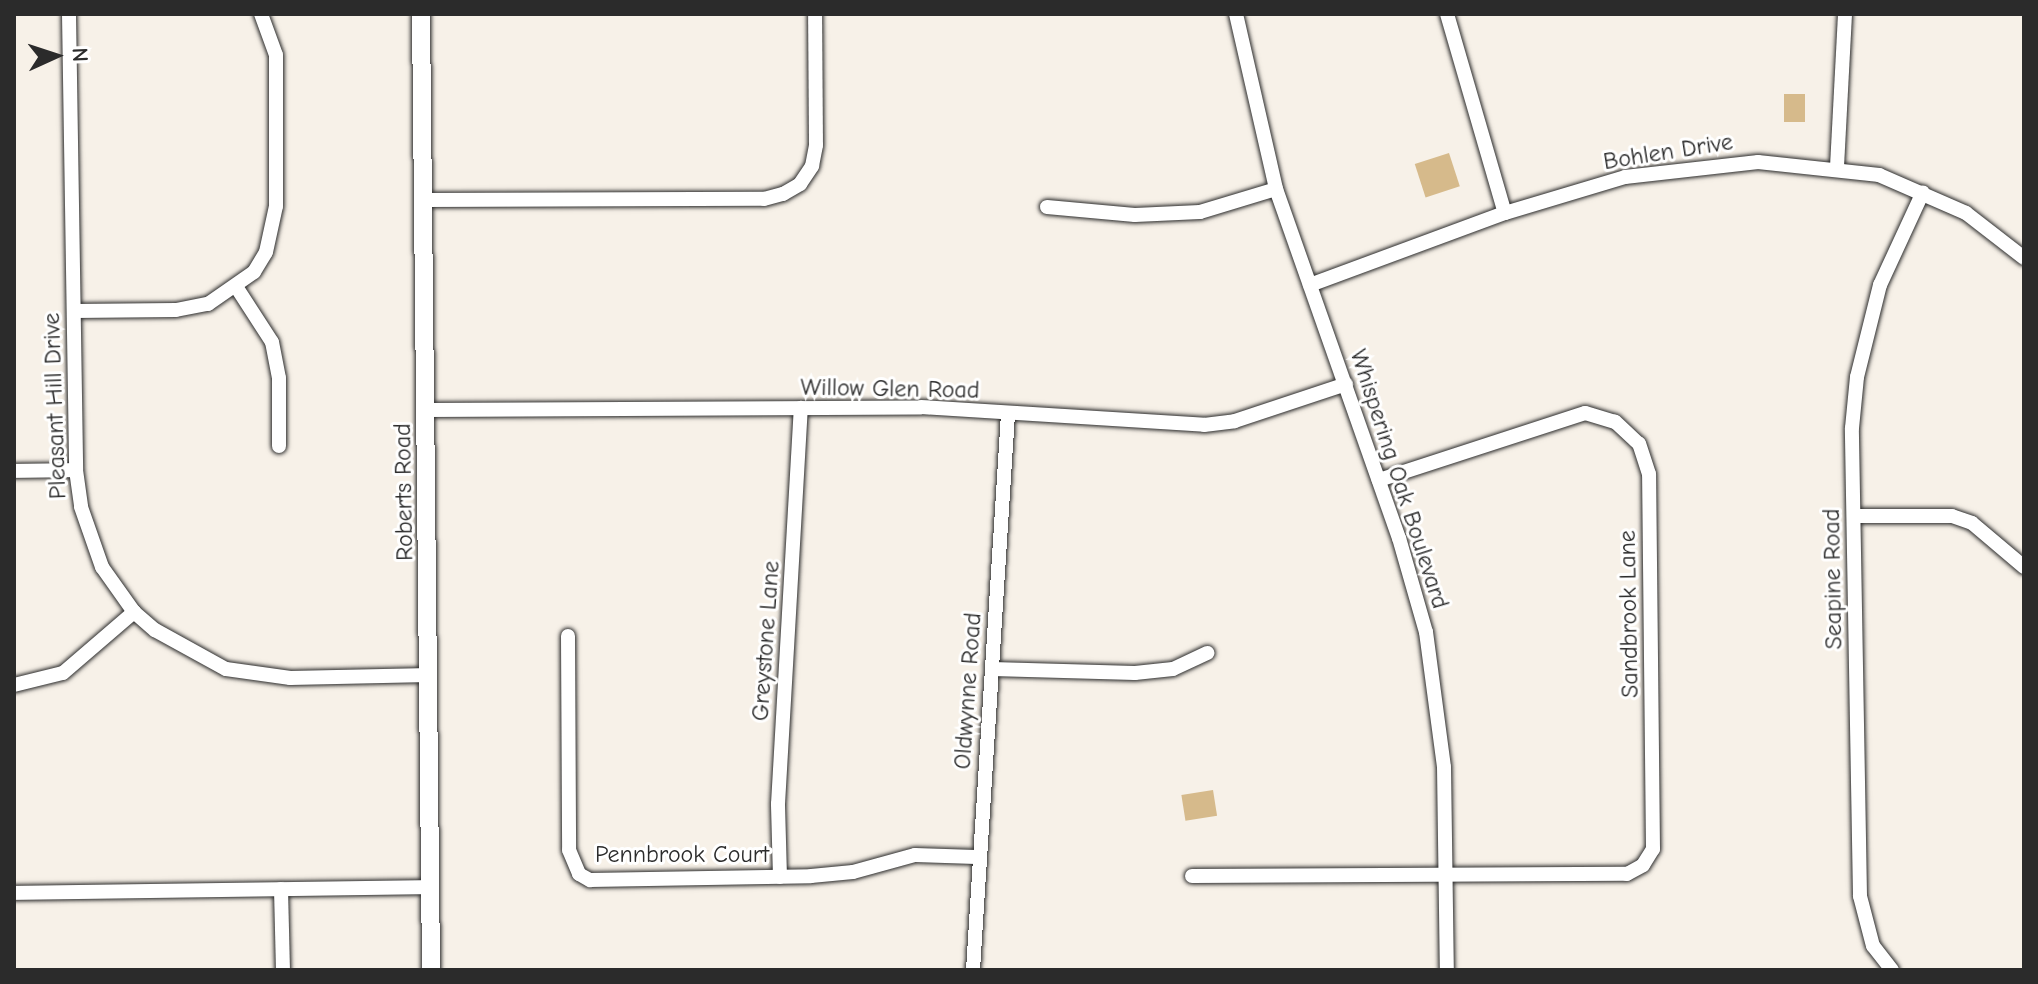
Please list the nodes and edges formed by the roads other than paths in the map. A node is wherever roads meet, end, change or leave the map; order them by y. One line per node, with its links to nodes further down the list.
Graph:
1 (69, 14): 17 (street, Pleasant Hill Drive)
2 (261, 14): 16 (street)
3 (421, 14): 11 (main road, Roberts Road)
4 (815, 14): 11 (street)
5 (1236, 14): 9 (street, Whispering Oak Boulevard)
6 (1447, 14): 13 (street)
7 (1845, 14): 8 (street)
8 (1837, 167): 10 (street, Bohlen Drive); 13 (street, Bohlen Drive)
9 (1276, 189): 12 (street); 15 (street, Whispering Oak Boulevard)
10 (1923, 192): 14 (street, Bohlen Drive); 26 (street, Seapine Road)
11 (424, 200): 20 (main road, Roberts Road)
12 (1047, 207)
13 (1505, 213): 15 (street, Bohlen Drive)
14 (2024, 258)
15 (1310, 285): 18 (street, Whispering Oak Boulevard)
16 (237, 288): 17 (street); 22 (street)
17 (74, 311): 23 (street, Pleasant Hill Drive)
18 (1346, 384): 21 (street, Willow Glen Road); 25 (street, Whispering Oak Boulevard)
19 (801, 408): 20 (street, Willow Glen Road); 21 (street, Willow Glen Road); 37 (street, Greystone Lane)
20 (427, 410): 32 (main road, Roberts Road)
21 (1008, 414): 31 (street, Oldwynne Road)
22 (279, 446)
23 (76, 470): 24 (street); 28 (street, Pleasant Hill Drive)
24 (14, 471)
25 (1379, 480): 35 (street, Whispering Oak Boulevard); 35 (street, Sandbrook Lane)
26 (1854, 516): 27 (street); 45 (street, Seapine Road)
27 (2024, 567)
28 (134, 612): 32 (street, Pleasant Hill Drive); 33 (street)
29 (568, 636): 37 (street, Pennbrook Court)
30 (1208, 653): 31 (street)
31 (992, 669): 34 (street, Oldwynne Road)
32 (430, 675): 38 (main road, Roberts Road)
33 (14, 685)
34 (976, 857): 37 (street, Pennbrook Court); 43 (street, Oldwynne Road)
35 (1446, 875): 36 (street, Sandbrook Lane); 44 (street, Whispering Oak Boulevard)
36 (1192, 876)
37 (780, 877)
38 (430, 887): 39 (street); 42 (main road, Roberts Road)
39 (281, 889): 40 (street); 41 (street)
40 (14, 893)
41 (283, 970)
42 (431, 970)
43 (973, 970)
44 (1447, 970)
45 (1892, 970)

